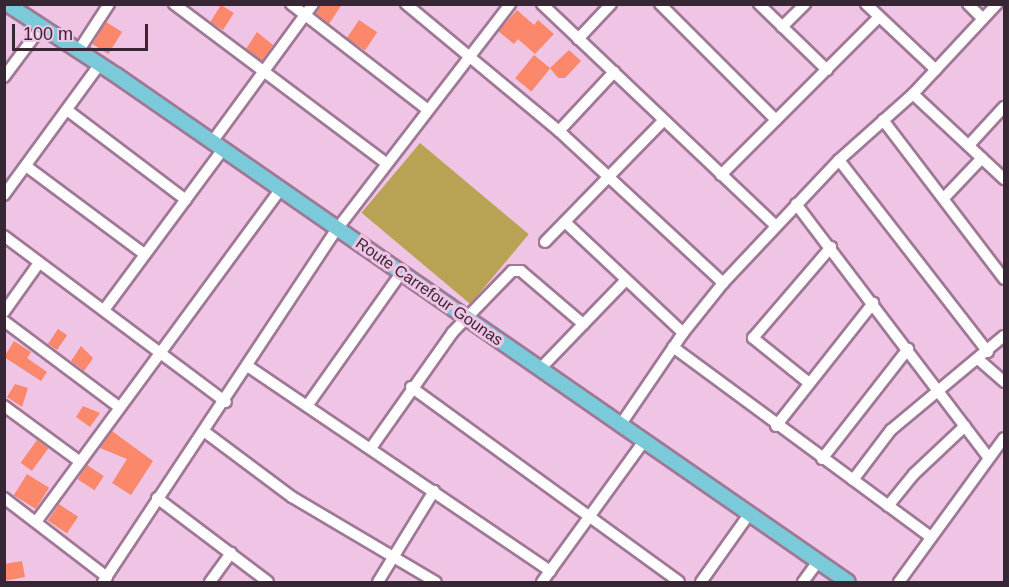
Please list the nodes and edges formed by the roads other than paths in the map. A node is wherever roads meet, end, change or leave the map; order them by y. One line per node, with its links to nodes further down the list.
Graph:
1 (7, 4): 19 (main road, Route Carrefour Gounas)
2 (109, 4): 22 (street)
3 (174, 4): 27 (street)
4 (291, 4): 16 (street)
5 (313, 4): 16 (street)
6 (406, 4): 23 (street)
7 (510, 4): 23 (street)
8 (542, 4): 21 (street)
9 (610, 4): 21 (street)
10 (660, 4): 35 (street)
11 (759, 4): 20 (street)
12 (805, 4): 20 (street)
13 (866, 4): 17 (street)
14 (968, 4): 18 (street)
15 (997, 4): 18 (street)
16 (305, 15): 27 (street); 32 (street)
17 (879, 17): 25 (street); 26 (street)
18 (984, 19): 26 (street)
19 (42, 26): 22 (main road, Route Carrefour Gounas); 29 (street)
20 (782, 27): 25 (street)
21 (578, 39): 28 (street)
22 (79, 50): 24 (main road, Route Carrefour Gounas)
23 (470, 55): 32 (street); 37 (street)
24 (100, 64): 33 (street); 39 (main road, Route Carrefour Gounas)
25 (827, 70): 35 (street)
26 (936, 70): 30 (street)
27 (265, 72): 39 (street); 42 (street)
28 (614, 72): 34 (street); 37 (street)
29 (4, 77)
30 (913, 94): 36 (street); 38 (street)
31 (1005, 107): 38 (street)
32 (427, 109): 42 (street)
33 (67, 110): 43 (street); 50 (street)
34 (664, 120): 44 (street); 45 (street)
35 (776, 120): 44 (street)
36 (883, 120): 41 (street); 49 (street)
37 (559, 131): 45 (street)
38 (969, 145): 40 (street)
39 (218, 146): 47 (main road, Route Carrefour Gounas); 50 (street)
40 (982, 158): 46 (street); 49 (street)
41 (839, 160): 51 (street); 75 (street)
42 (387, 163): 54 (street)
43 (26, 166): 48 (street); 58 (street)
44 (721, 175): 53 (street)
45 (609, 176): 52 (street); 63 (street)
46 (1005, 179)
47 (280, 190): 54 (main road, Route Carrefour Gounas); 74 (street)
48 (4, 195)
49 (944, 198): 61 (street)
50 (186, 200): 58 (street)
51 (796, 204): 53 (street); 57 (street)
52 (565, 222): 56 (street); 62 (street)
53 (776, 226): 63 (street)
54 (337, 229): 60 (main road, Route Carrefour Gounas); 77 (street)
55 (4, 236): 59 (street)
56 (545, 242)
57 (831, 248): 64 (street); 80 (street)
58 (144, 254): 65 (street)
59 (39, 263): 65 (street); 66 (street)
60 (401, 273): 67 (main road, Route Carrefour Gounas); 85 (street)
61 (1005, 279)
62 (626, 280): 69 (street); 70 (street)
63 (723, 283): 70 (street)
64 (873, 303): 73 (street); 80 (street)
65 (104, 310): 74 (street)
66 (4, 312)
67 (466, 317): 69 (street); 78 (main road, Route Carrefour Gounas); 81 (street)
68 (4, 321): 86 (street)
69 (583, 324): 78 (street)
70 (682, 333): 72 (street)
71 (1005, 336): 75 (street)
72 (674, 347): 87 (street); 88 (street)
73 (908, 349): 82 (street); 95 (street)
74 (161, 352): 83 (street); 86 (street)
75 (988, 352): 76 (street)
76 (978, 359): 79 (street); 82 (street)
77 (249, 367): 83 (street); 85 (street)
78 (540, 369): 87 (main road, Route Carrefour Gounas)
79 (1005, 382)
80 (809, 383): 88 (street)
81 (411, 387): 93 (street); 103 (street)
82 (939, 390): 89 (street); 97 (street)
83 (226, 402): 90 (street)
84 (4, 406): 96 (street)
85 (307, 406): 93 (street)
86 (119, 407): 96 (street)
87 (621, 424): 92 (main road, Route Carrefour Gounas)
88 (776, 426): 95 (street)
89 (965, 426): 94 (street); 101 (street)
90 (205, 432): 100 (street); 107 (street)
91 (1005, 438): 94 (street)
92 (644, 441): 102 (main road, Route Carrefour Gounas); 103 (street)
93 (371, 448): 98 (street)
94 (988, 457): 105 (street)
95 (822, 459): 97 (street)
96 (79, 461): 104 (street)
97 (852, 480): 101 (street)
98 (435, 491): 107 (street); 109 (street)
99 (4, 498): 104 (street)
100 (157, 498): 106 (street); 110 (street)
101 (888, 506): 105 (street)
102 (750, 513): 108 (main road, Route Carrefour Gounas); 117 (street)
103 (588, 517): 109 (street); 116 (street)
104 (36, 522): 110 (street)
105 (931, 537): 120 (street)
106 (231, 553): 111 (street); 112 (street)
107 (394, 557): 113 (street); 114 (street)
108 (818, 561): 118 (street); 119 (main road, Route Carrefour Gounas)
109 (550, 570): 115 (street)
110 (105, 580)
111 (210, 582)
112 (268, 582)
113 (378, 582)
114 (436, 582)
115 (542, 582)
116 (679, 582)
117 (700, 582)
118 (803, 582)
119 (848, 582)
120 (899, 582)

